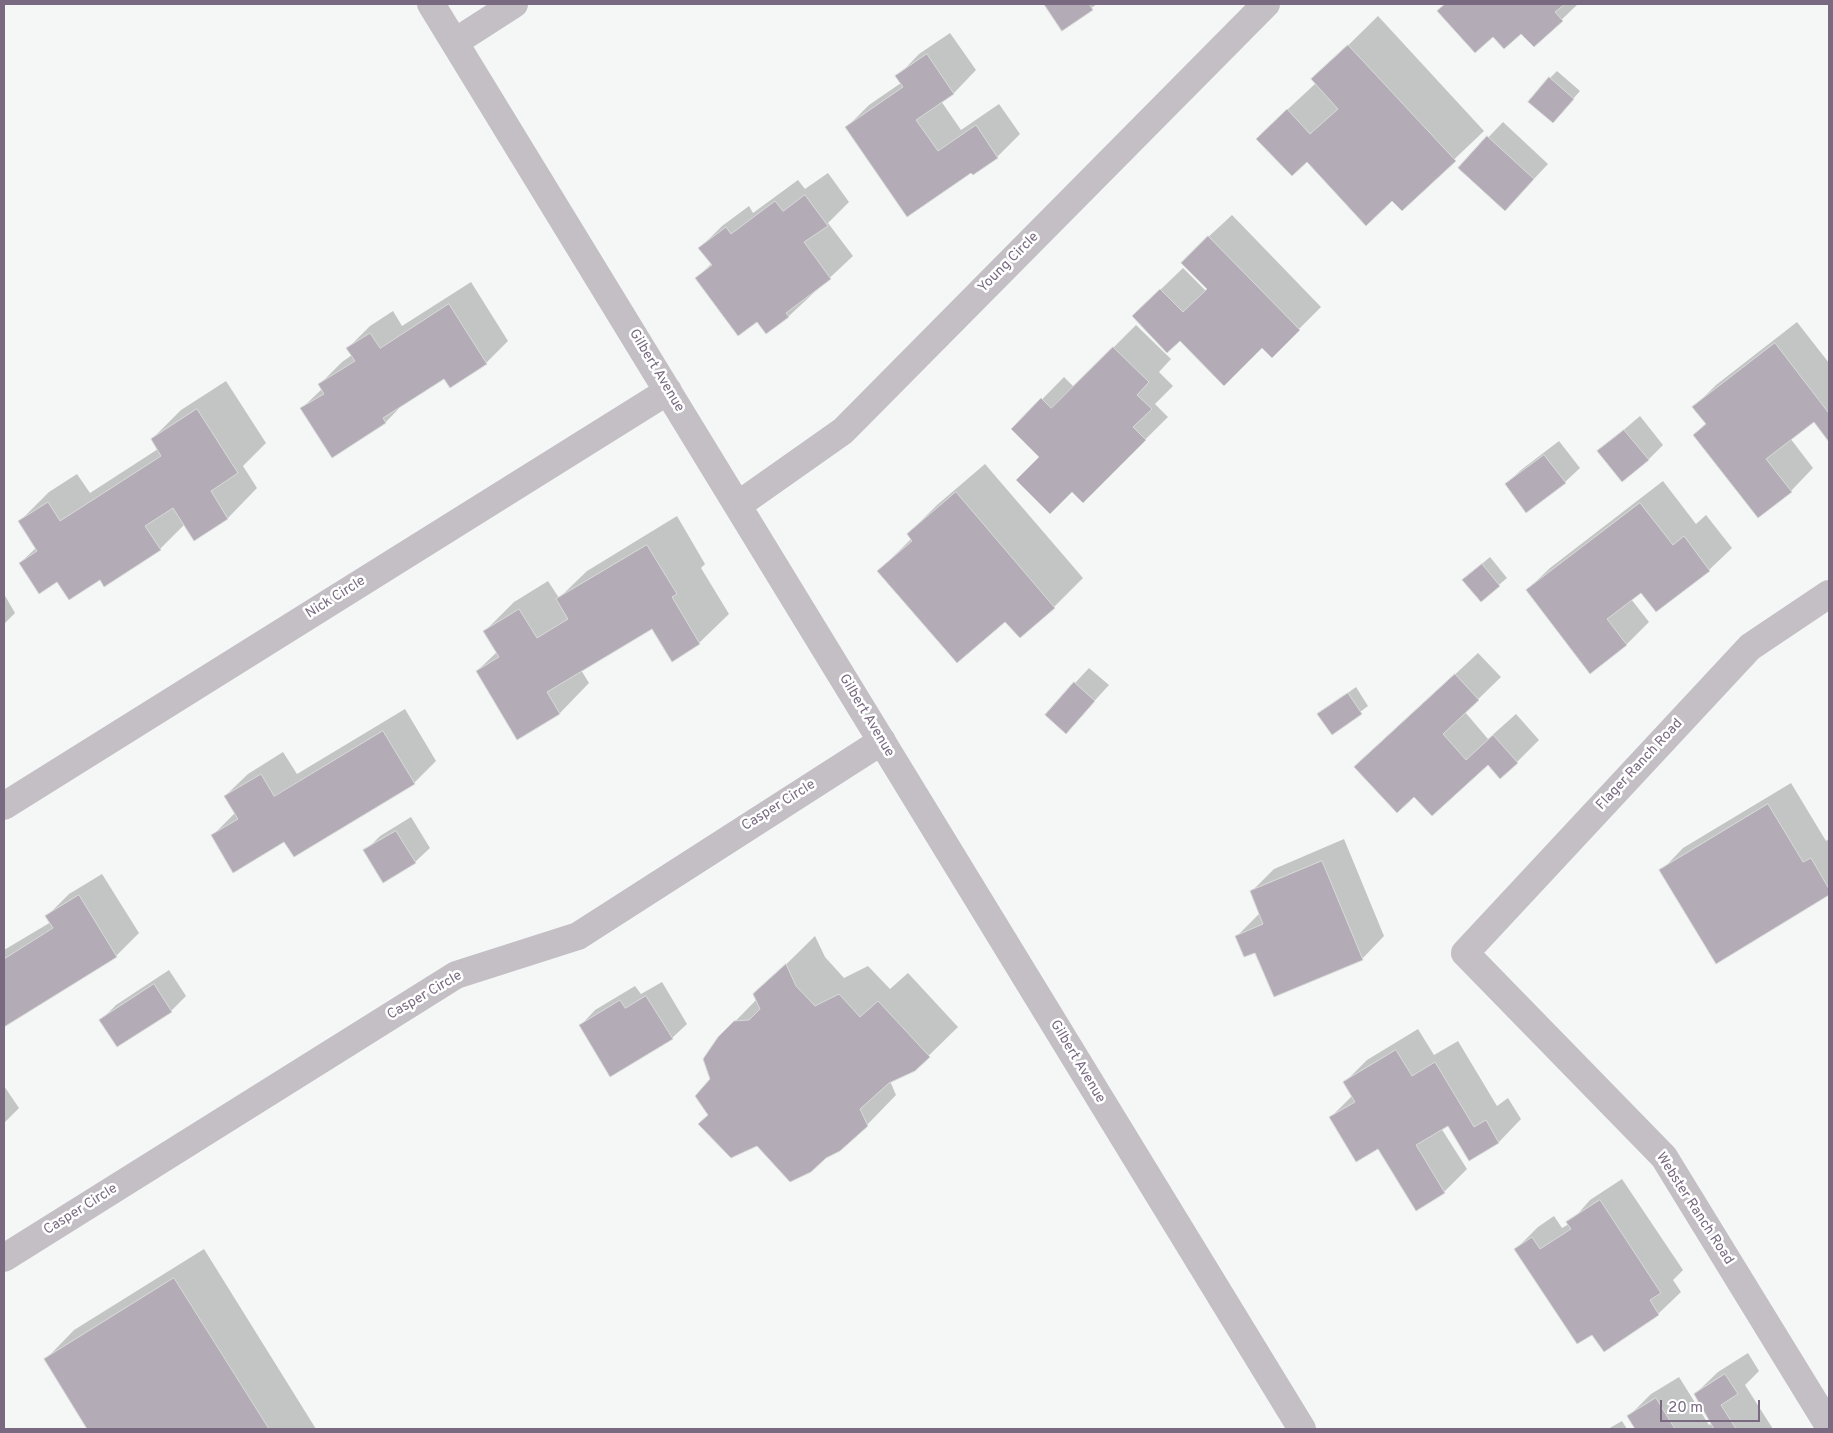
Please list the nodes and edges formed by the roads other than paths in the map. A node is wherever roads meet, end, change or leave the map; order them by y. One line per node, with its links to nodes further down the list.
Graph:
1 (431, 4): 4 (street, Gilbert Avenue)
2 (514, 4): 4 (street)
3 (1266, 4): 6 (street, Young Circle)
4 (455, 42): 5 (street, Gilbert Avenue)
5 (668, 391): 6 (street, Gilbert Avenue); 9 (street, Nick Circle)
6 (738, 505): 8 (street, Gilbert Avenue)
7 (1829, 594): 10 (street, Flager Ranch Road)
8 (882, 741): 11 (street, Casper Circle); 13 (street, Gilbert Avenue)
9 (4, 806)
10 (1465, 953): 12 (street, Webster Ranch Road)
11 (4, 1258)
12 (1829, 1426)
13 (1302, 1429)

